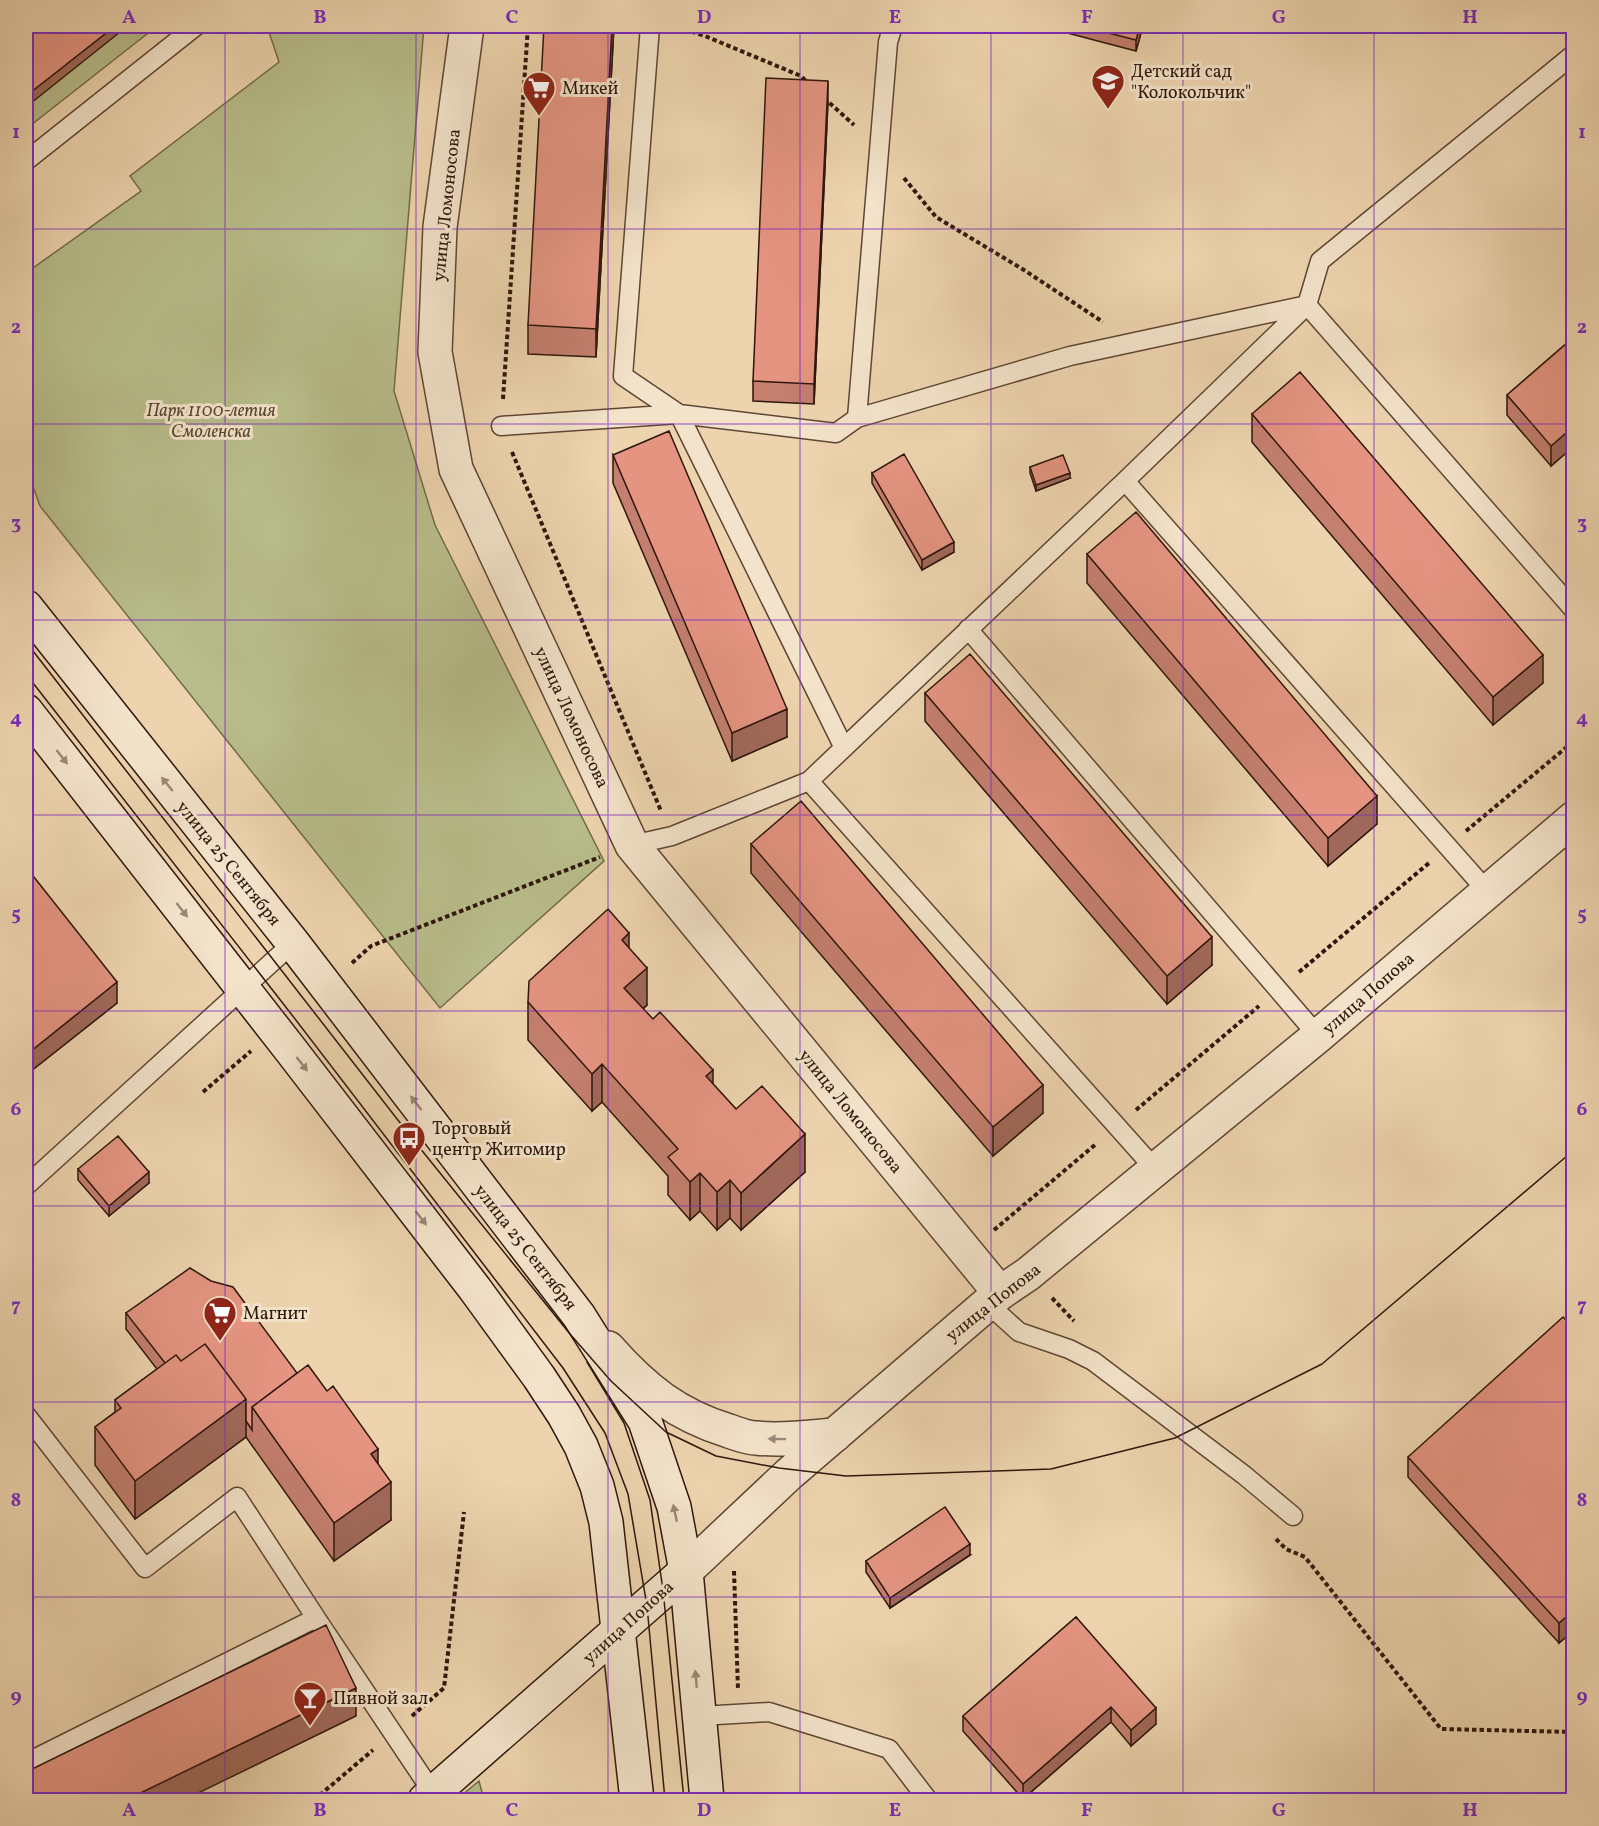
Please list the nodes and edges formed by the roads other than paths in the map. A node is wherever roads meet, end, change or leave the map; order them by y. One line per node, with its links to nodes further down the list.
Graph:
1 (196, 26): 6 (lane)
2 (467, 26): 19 (street, улица Ломоносова)
3 (650, 26): 8 (lane)
4 (893, 26): 9 (lane)
5 (1574, 54): 7 (lane)
6 (26, 161)
7 (1307, 305): 9 (lane); 11 (lane); 12 (lane)
8 (679, 414): 9 (lane); 10 (lane); 16 (lane)
9 (857, 418)
10 (501, 426)
11 (1125, 481): 14 (lane); 20 (lane)
12 (1574, 610)
13 (28, 613): 21 (street, улица 25 Сентября, one-way to 13)
14 (968, 629): 16 (lane); 23 (lane)
15 (26, 711): 22 (street, one-way to 22)
16 (844, 748): 17 (lane)
17 (808, 781): 19 (lane); 24 (lane)
18 (1574, 818): 20 (street, улица Попова)
19 (632, 845): 26 (street, улица Ломоносова)
20 (1487, 891): 23 (street, улица Попова)
21 (293, 943): 22 (lane); 27 (street, улица 25 Сентября, one-way to 21)
22 (243, 989): 25 (lane); 33 (street, one-way to 33)
23 (1318, 1036): 24 (street, улица Попова)
24 (1155, 1168): 26 (street, улица Попова)
25 (26, 1186)
26 (994, 1298): 29 (street, улица Попова); 30 (lane)
27 (579, 1316): 29 (street, one-way to 27); 31 (street, улица 25 Сентября, one-way to 27)
28 (26, 1415): 32 (lane)
29 (835, 1435): 31 (street, улица Попова)
30 (1293, 1516)
31 (686, 1571): 33 (street, улица Попова); 34 (street, улица 25 Сентября, one-way to 31)
32 (316, 1618): 35 (lane); 36 (lane)
33 (618, 1631): 36 (street, улица Попова); 37 (street)
34 (700, 1716): 38 (street, улица 25 Сентября); 39 (lane)
35 (26, 1763)
36 (429, 1797)
37 (637, 1800)
38 (707, 1800)
39 (928, 1800)

